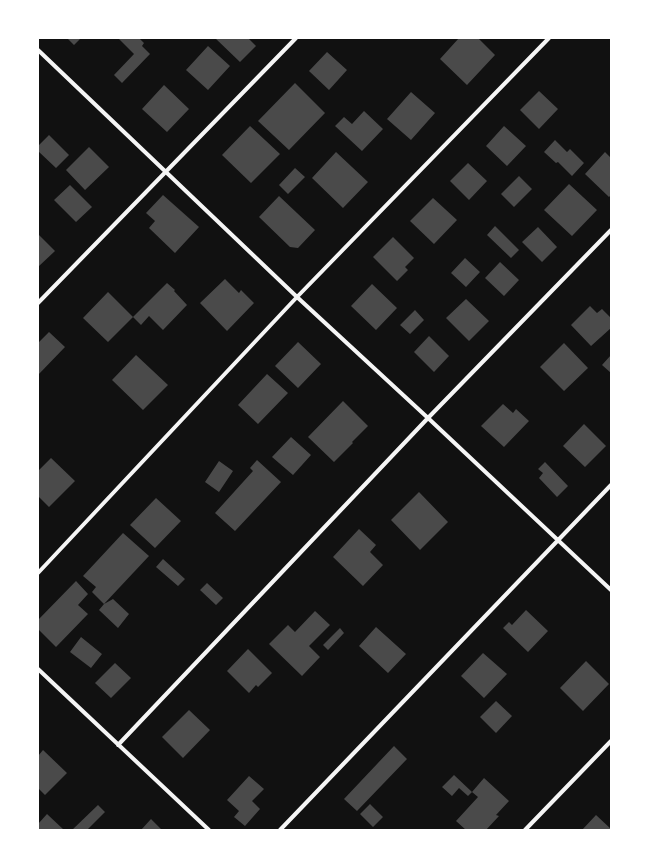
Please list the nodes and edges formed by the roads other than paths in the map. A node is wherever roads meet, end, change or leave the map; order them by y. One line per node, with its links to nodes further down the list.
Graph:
1 (296, 38): 4 (street)
2 (549, 38): 6 (street)
3 (38, 50): 4 (street)
4 (165, 173): 6 (street); 7 (street)
5 (611, 230): 8 (street)
6 (297, 297): 8 (street); 11 (street)
7 (38, 303)
8 (428, 418): 10 (street); 15 (street)
9 (611, 485): 10 (street)
10 (558, 540): 12 (street); 17 (street)
11 (38, 573)
12 (611, 590)
13 (38, 669): 15 (street)
14 (611, 741): 18 (street)
15 (118, 744): 16 (street)
16 (209, 830)
17 (280, 830)
18 (525, 830)

